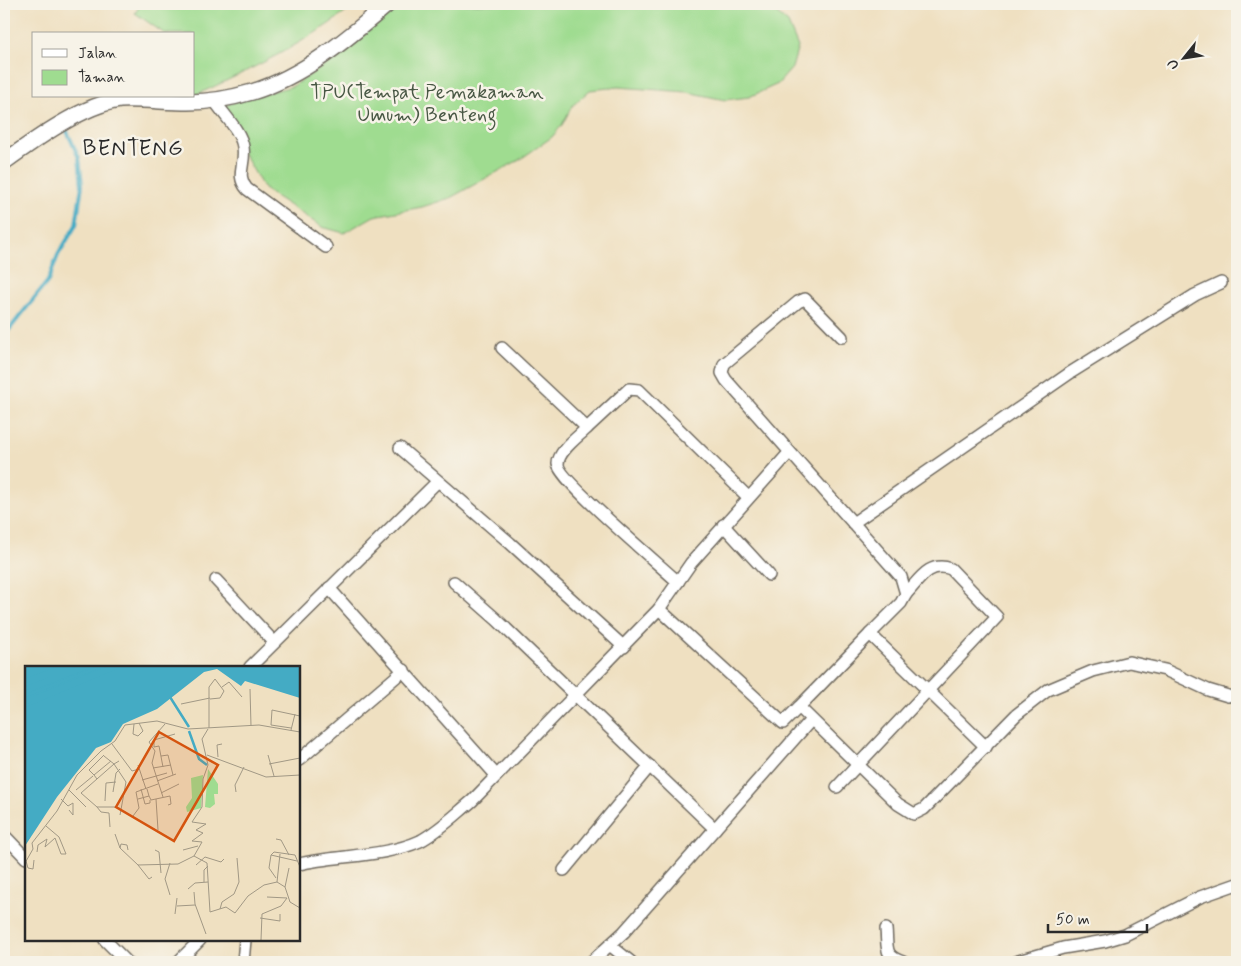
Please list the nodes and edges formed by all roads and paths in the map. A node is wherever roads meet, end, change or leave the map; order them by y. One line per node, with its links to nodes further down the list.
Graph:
1 (388, 4): 2 (street)
2 (214, 100): 3 (street); 4 (street)
3 (4, 162)
4 (326, 247)
5 (1222, 283): 13 (street)
6 (842, 337): 10 (street)
7 (502, 348): 8 (street)
8 (587, 428): 12 (street); 18 (street)
9 (400, 448): 11 (street)
10 (789, 453): 12 (street); 13 (street)
11 (437, 482): 19 (street); 24 (street)
12 (748, 497): 14 (street)
13 (853, 523): 20 (street)
14 (723, 525): 15 (street); 18 (street)
15 (769, 575)
16 (216, 580): 23 (street)
17 (454, 582): 28 (street)
18 (678, 582): 21 (street)
19 (329, 588): 23 (street); 26 (street)
20 (906, 594): 22 (street); 27 (street)
21 (659, 609): 24 (street); 32 (street)
22 (870, 634): 27 (street); 30 (street)
23 (274, 642): 25 (street)
24 (624, 647): 28 (street)
25 (251, 666)
26 (404, 670): 35 (street); 38 (street)
27 (928, 691): 34 (street); 36 (street)
28 (574, 695): 37 (street); 38 (street)
29 (1228, 696): 34 (street)
30 (799, 707): 31 (street); 32 (street)
31 (811, 720): 33 (street); 36 (street)
32 (783, 723): 33 (street)
33 (797, 736): 40 (street)
34 (986, 746): 36 (street)
35 (300, 759)
36 (857, 764): 39 (street)
37 (650, 766): 40 (street); 44 (street)
38 (496, 775): 43 (street)
39 (837, 787)
40 (715, 829): 50 (street)
41 (4, 835): 42 (street)
42 (25, 857)
43 (300, 864)
44 (564, 870)
45 (1237, 884): 57 (street)
46 (886, 928): 56 (street)
47 (106, 941): 51 (street)
48 (199, 941): 52 (street)
49 (245, 941): 53 (street)
50 (611, 946): 54 (street); 55 (street)
51 (127, 962)
52 (178, 962)
53 (243, 962)
54 (591, 962)
55 (631, 962)
56 (903, 962)
57 (1015, 962)

